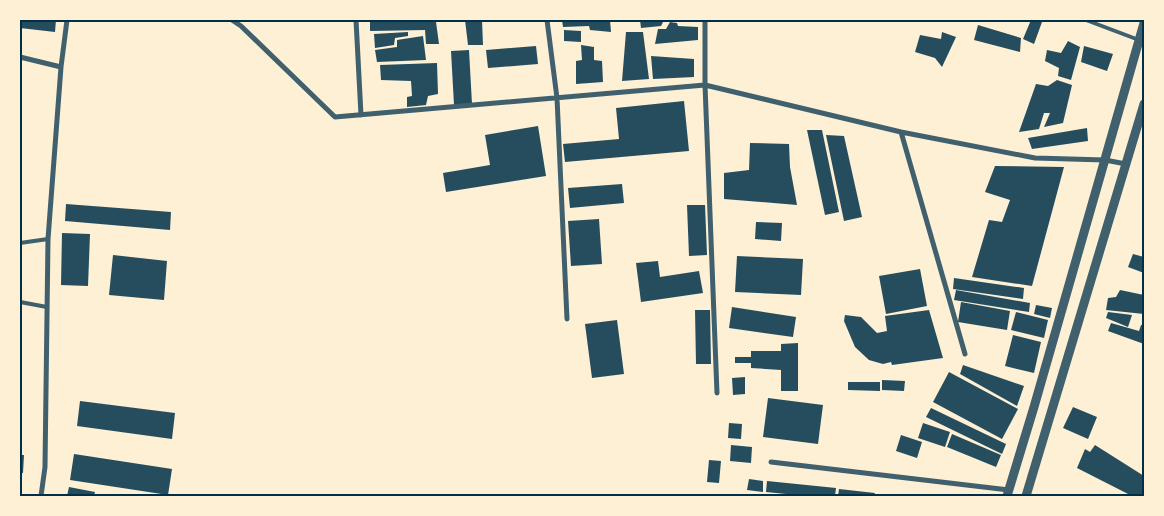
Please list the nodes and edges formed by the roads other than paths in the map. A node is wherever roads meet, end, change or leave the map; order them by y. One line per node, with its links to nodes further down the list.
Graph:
1 (67, 20): 10 (street)
2 (232, 20): 14 (street)
3 (356, 20): 14 (street)
4 (546, 20): 12 (street)
5 (706, 20): 11 (street)
6 (1086, 20): 8 (lane)
7 (1144, 23): 8 (street)
8 (1139, 40): 16 (street)
9 (20, 58): 10 (street)
10 (61, 68): 18 (street)
11 (705, 85): 12 (street); 15 (street); 24 (street)
12 (557, 98): 14 (street); 22 (street)
13 (1144, 104): 17 (street)
14 (361, 115)
15 (901, 132): 16 (street); 23 (street)
16 (1105, 160): 17 (street); 25 (street)
17 (1126, 164): 26 (street)
18 (48, 239): 19 (lane); 21 (street)
19 (20, 243)
20 (20, 302): 21 (lane)
21 (48, 306): 29 (street)
22 (567, 319)
23 (965, 354)
24 (717, 393)
25 (1034, 407): 26 (street); 28 (street)
26 (1051, 412): 30 (street)
27 (771, 462): 28 (street)
28 (1008, 493)
29 (41, 496)
30 (1026, 496)

